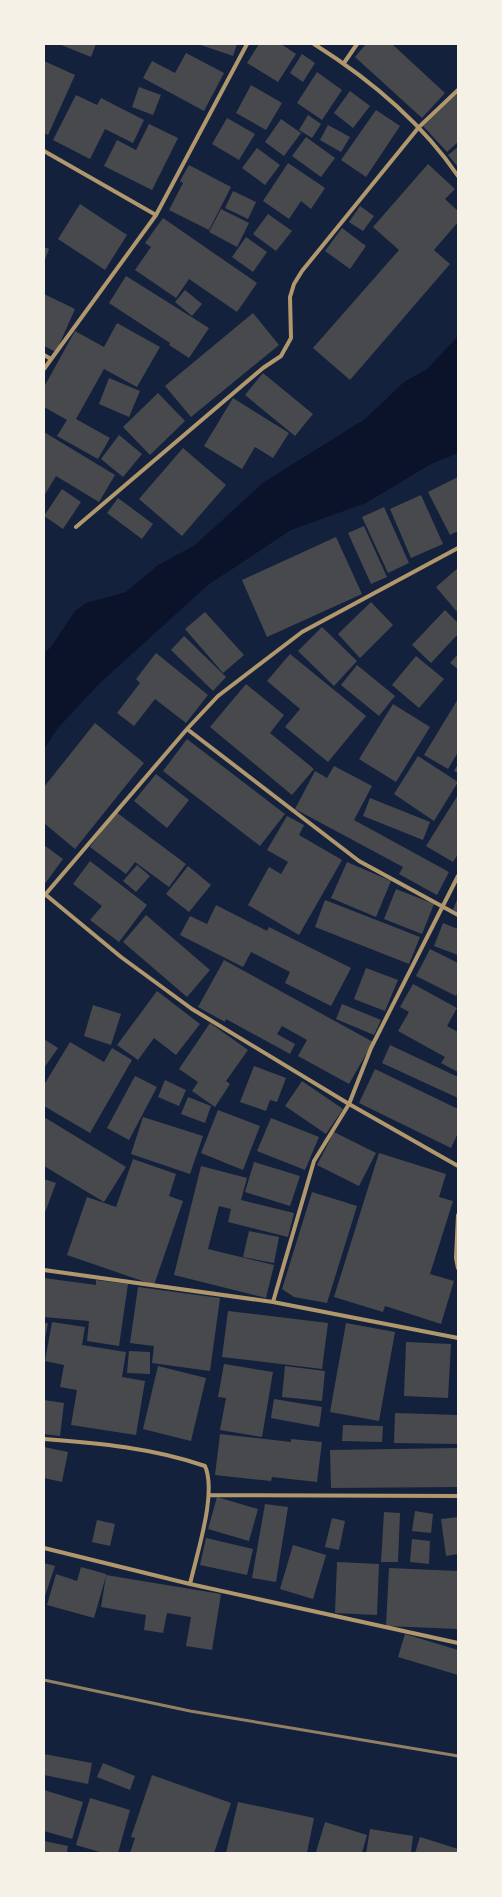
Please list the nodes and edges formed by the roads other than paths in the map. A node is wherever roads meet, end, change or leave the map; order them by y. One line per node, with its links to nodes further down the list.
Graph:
1 (248, 44): 9 (street)
2 (314, 44): 4 (street)
3 (357, 44): 4 (street)
4 (344, 63): 6 (street)
5 (458, 90): 6 (street)
6 (419, 127): 8 (street); 13 (street)
7 (44, 151): 9 (street)
8 (458, 176)
9 (156, 215): 11 (street)
10 (44, 355): 11 (street)
11 (51, 359): 12 (street)
12 (44, 369)
13 (76, 527)
14 (458, 548): 15 (street)
15 (187, 729): 17 (street); 18 (street)
16 (458, 876): 18 (street)
17 (45, 896): 20 (street)
18 (443, 906): 19 (street); 20 (street)
19 (458, 915)
20 (349, 1104): 21 (street); 25 (street)
21 (458, 1166)
22 (458, 1215): 23 (street)
23 (458, 1268)
24 (44, 1270): 25 (street)
25 (273, 1302): 26 (street)
26 (458, 1338)
27 (44, 1439): 28 (street)
28 (209, 1496): 29 (street); 31 (street)
29 (458, 1496)
30 (44, 1548): 31 (street)
31 (190, 1584): 32 (street)
32 (458, 1642)

